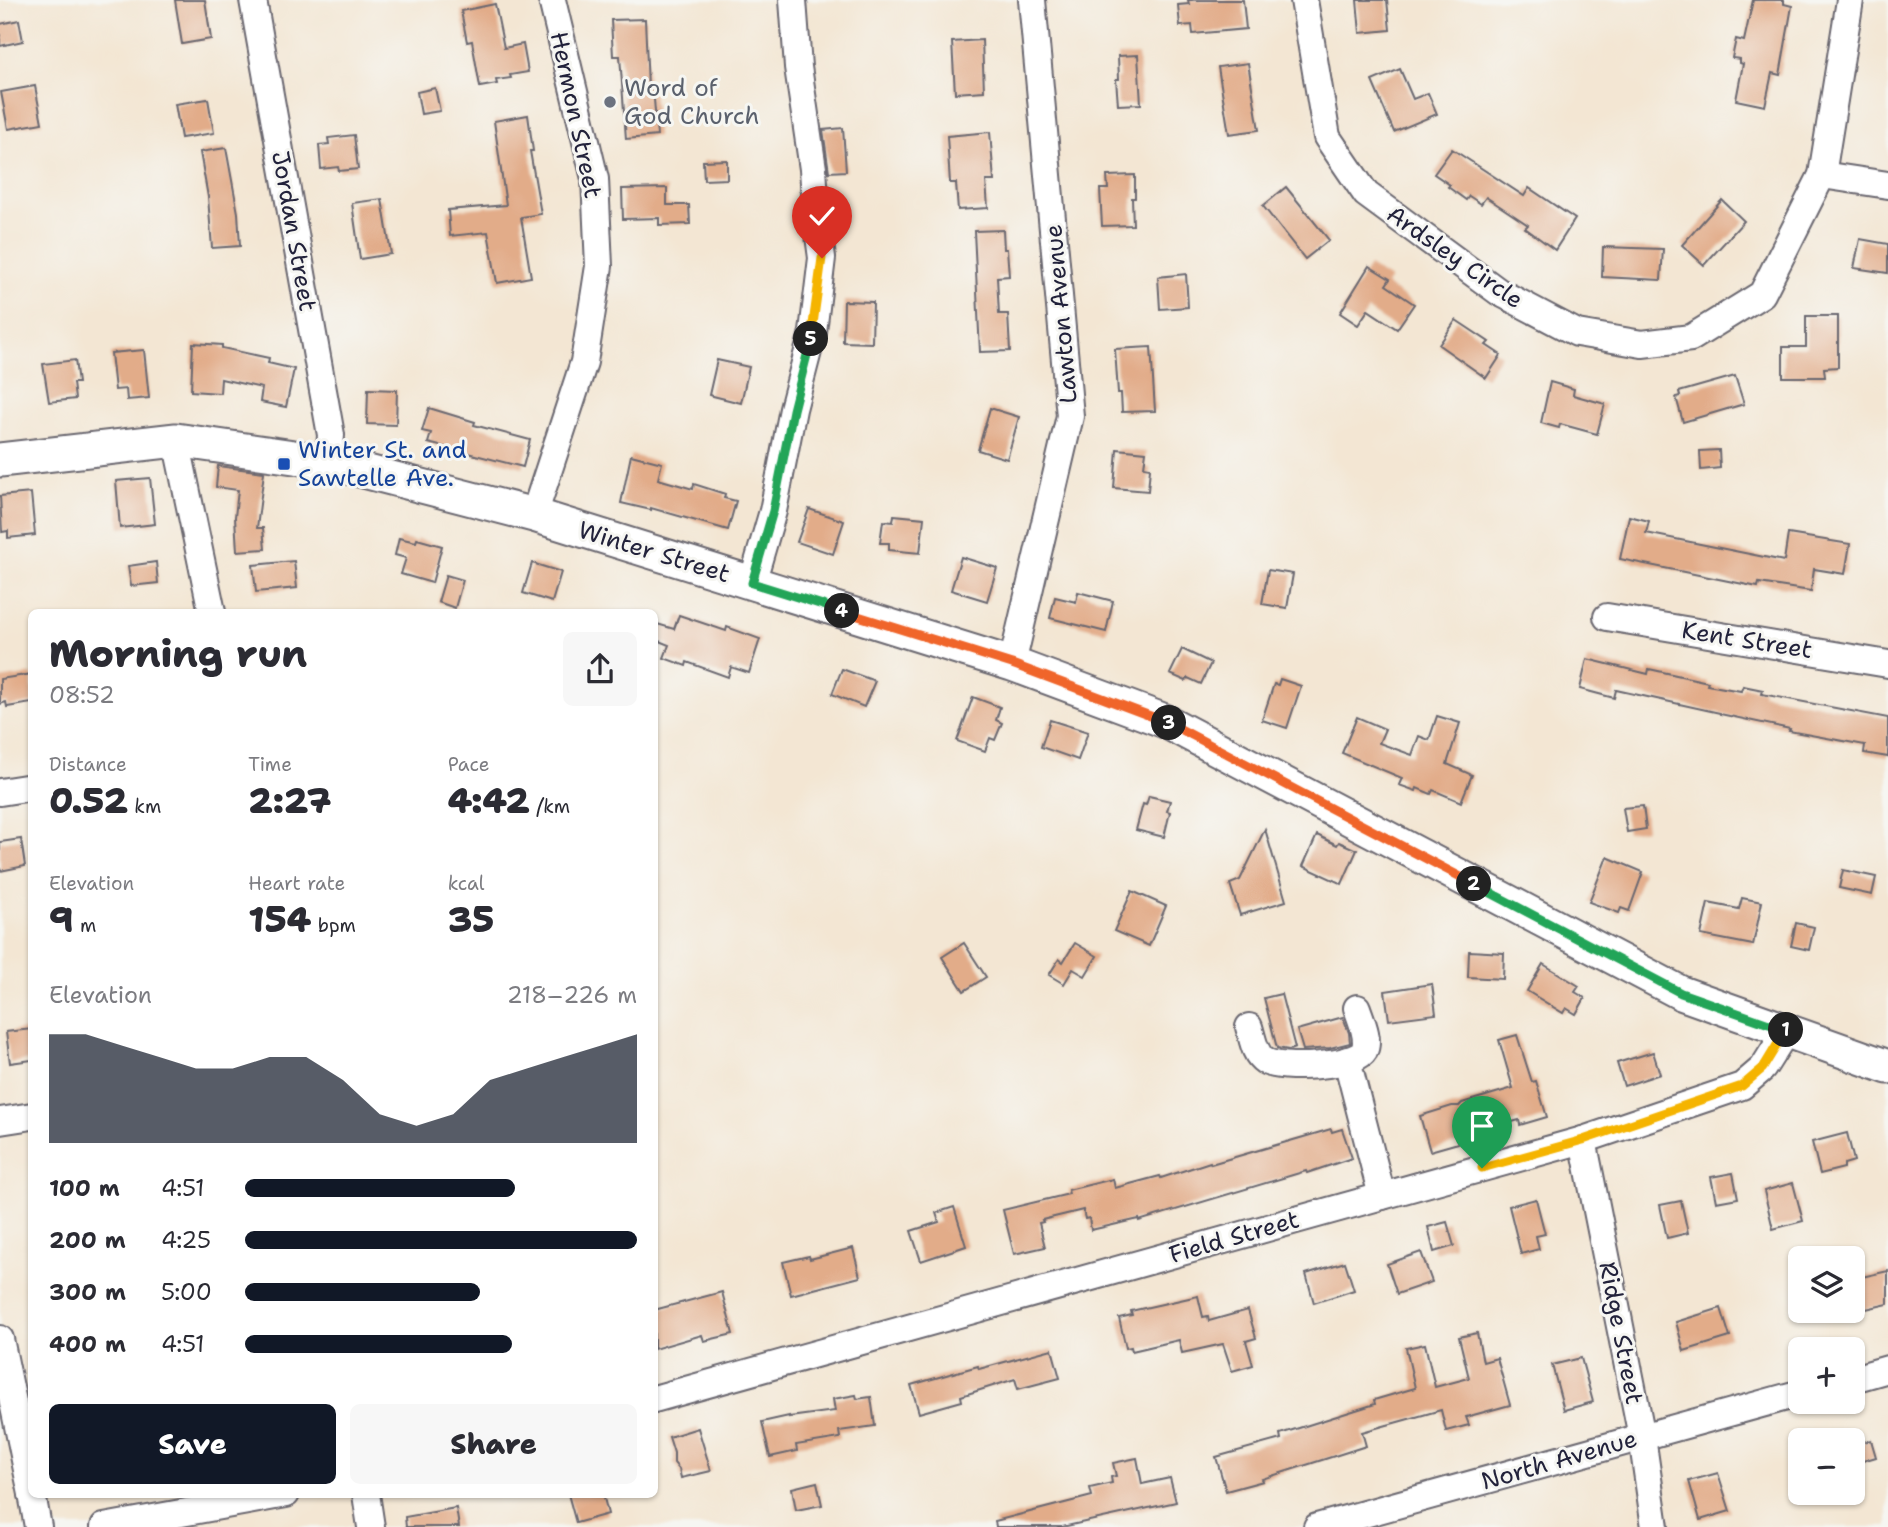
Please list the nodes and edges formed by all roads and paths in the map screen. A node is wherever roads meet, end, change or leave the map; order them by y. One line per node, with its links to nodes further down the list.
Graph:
1 (253, 0): 11 (street, Jordan Street)
2 (552, 0): 12 (street, Hermon Street)
3 (793, 0): 13 (street)
4 (1032, 0): 16 (street, Lawton Avenue)
5 (1304, 0): 7 (street, Ardsley Circle)
6 (1850, 0): 7 (street, Ardsley Circle)
7 (1822, 175): 8 (street)
8 (1888, 185)
9 (176, 440): 10 (main road, Winter Street); 11 (main road, Winter Street); 14 (street)
10 (0, 460)
11 (329, 462): 12 (main road, Winter Street)
12 (534, 515): 13 (main road, Winter Street)
13 (752, 583): 16 (main road, Winter Street)
14 (211, 609)
15 (1607, 617): 17 (street, Kent Street)
16 (1012, 664): 22 (main road, Winter Street)
17 (1888, 664)
18 (28, 788): 19 (street)
19 (0, 792)
20 (1357, 1008): 23 (street)
21 (1249, 1027): 23 (street)
22 (1787, 1030): 24 (main road, Winter Street); 27 (street, Field Street)
23 (1348, 1060): 28 (street)
24 (1888, 1067)
25 (28, 1117): 26 (street)
26 (0, 1121)
27 (1583, 1140): 28 (street, Field Street); 34 (street, Ridge Street)
28 (1382, 1196): 33 (street, Field Street)
29 (0, 1339): 35 (street)
30 (1888, 1369): 31 (street)
31 (1865, 1376)
32 (1788, 1397): 34 (street, North Avenue)
33 (658, 1398)
34 (1642, 1437): 42 (street, North Avenue); 43 (street, Ridge Street)
35 (28, 1475)
36 (33, 1498): 39 (street)
37 (264, 1498): 40 (street)
38 (367, 1498): 41 (street)
39 (38, 1527)
40 (104, 1527)
41 (371, 1527)
42 (1317, 1527)
43 (1655, 1527)

